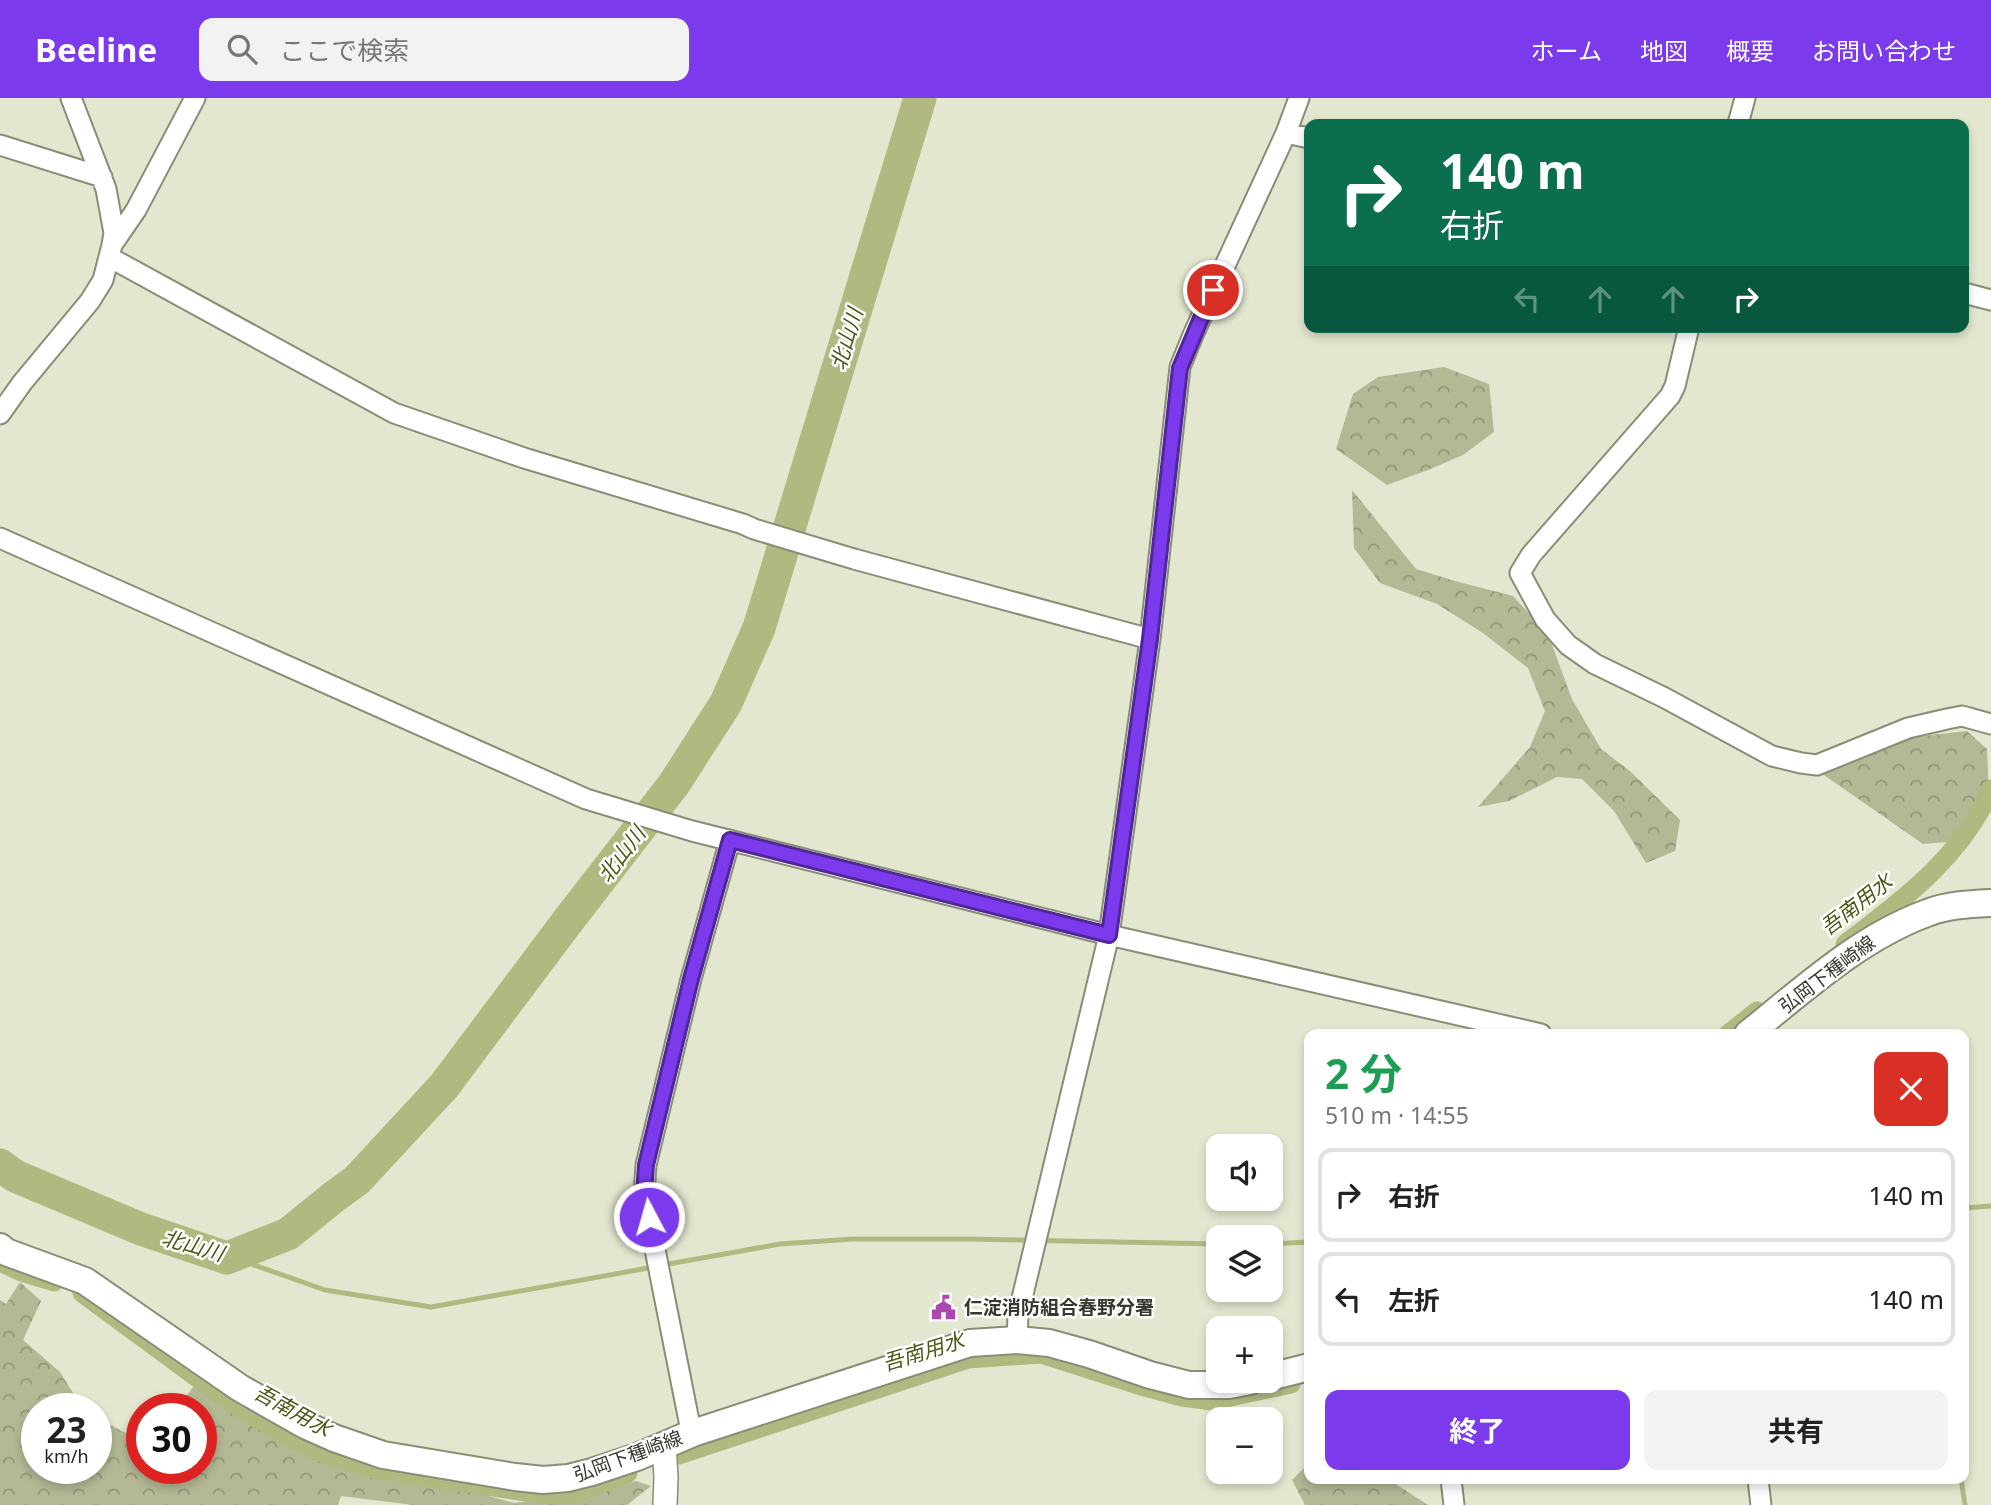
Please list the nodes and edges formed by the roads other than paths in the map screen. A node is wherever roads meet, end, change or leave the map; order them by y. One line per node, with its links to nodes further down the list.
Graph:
1 (71, 98): 9 (street)
2 (195, 98): 10 (street)
3 (1299, 98): 6 (street)
4 (1745, 98): 5 (street)
5 (1739, 119)
6 (1286, 133): 7 (street); 16 (street)
7 (1304, 137)
8 (0, 145): 9 (street)
9 (102, 177): 10 (street)
10 (111, 251): 14 (street); 16 (street)
11 (1969, 294): 12 (street)
12 (1991, 300)
13 (1688, 333): 17 (street)
14 (0, 414)
15 (0, 538): 18 (street)
16 (1150, 639): 20 (street)
17 (1991, 724)
18 (730, 840): 20 (street); 28 (street)
19 (1991, 903): 22 (main road, 弘岡下種崎線)
20 (1109, 935): 21 (street); 24 (street)
21 (1519, 1029)
22 (1754, 1029)
23 (0, 1247): 29 (main road, 弘岡下種崎線)
24 (1017, 1340): 27 (main road, 弘岡下種崎線); 28 (main road, 弘岡下種崎線)
25 (1304, 1368): 26 (main road)
26 (1283, 1374)
27 (1206, 1385)
28 (693, 1433): 29 (main road, 弘岡下種崎線)
29 (664, 1445): 32 (street)
30 (1452, 1484): 33 (street)
31 (1759, 1484): 34 (street)
32 (665, 1505)
33 (1454, 1505)
34 (1761, 1505)

